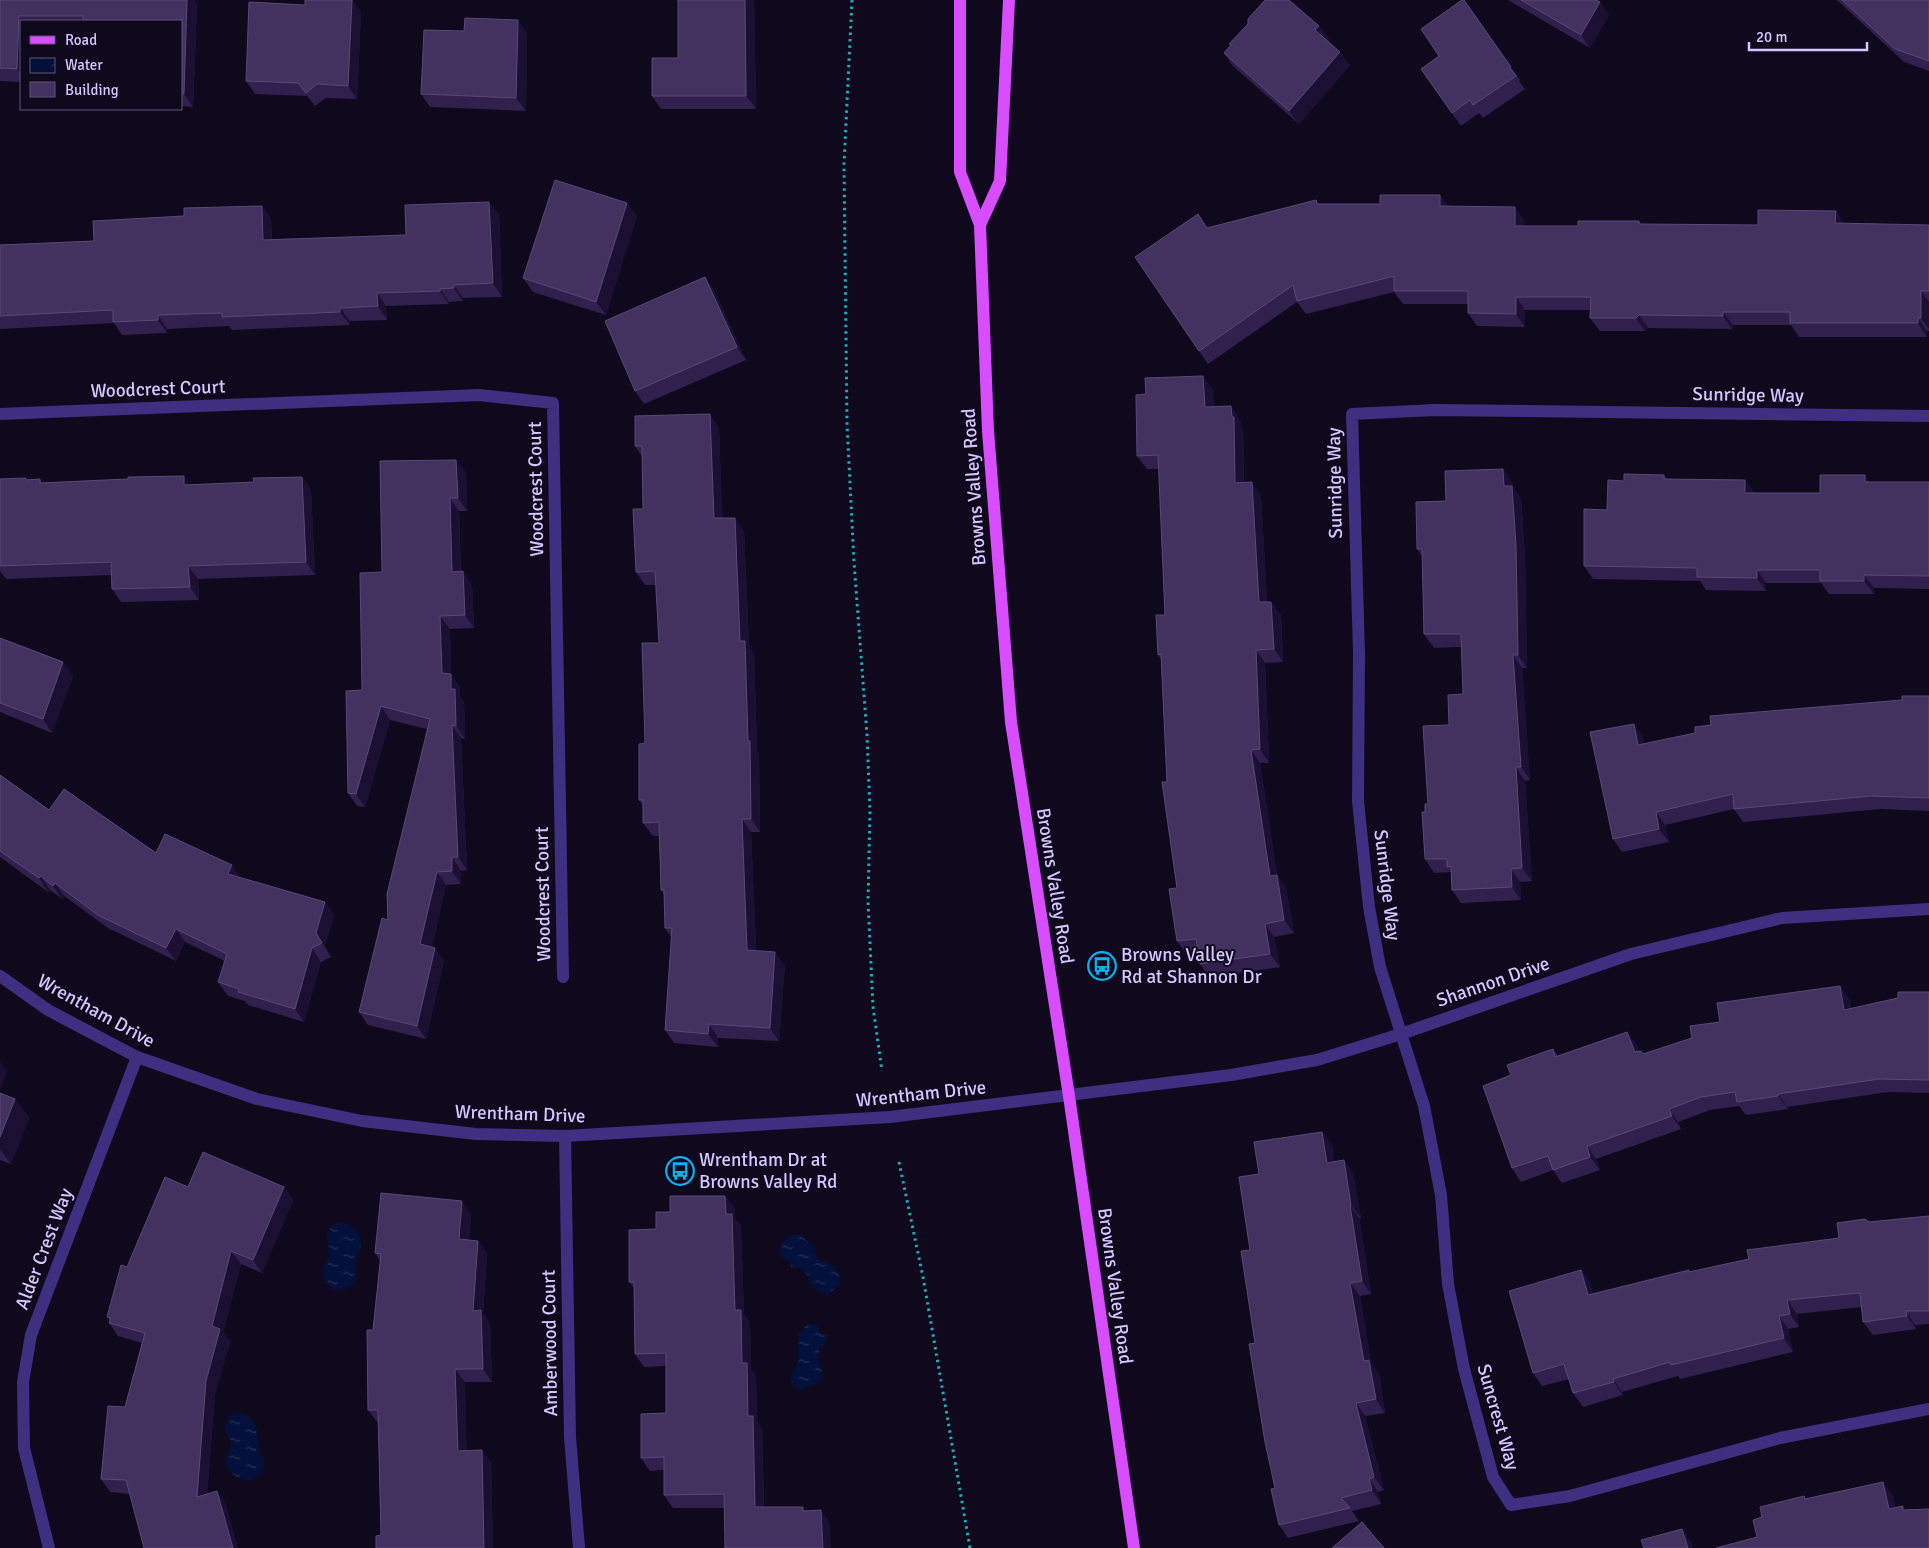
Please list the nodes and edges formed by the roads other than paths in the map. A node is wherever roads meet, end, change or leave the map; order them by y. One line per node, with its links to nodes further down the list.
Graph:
1 (960, 0): 3 (main road, Browns Valley Road)
2 (1009, 0): 3 (main road, Browns Valley Road)
3 (980, 225): 11 (main road, Browns Valley Road)
4 (0, 414): 8 (street, Woodcrest Court)
5 (1929, 416): 9 (street, Sunridge Way)
6 (1929, 909): 9 (street, Shannon Drive)
7 (0, 976): 10 (street, Wrentham Drive)
8 (564, 977)
9 (1401, 1034): 11 (street, Shannon Drive); 13 (street, Suncrest Way)
10 (137, 1057): 12 (street, Wrentham Drive); 14 (street, Alder Crest Way)
11 (1069, 1096): 12 (street, Wrentham Drive); 16 (main road, Browns Valley Road)
12 (564, 1136): 15 (street, Amberwood Court)
13 (1929, 1408)
14 (49, 1548)
15 (579, 1548)
16 (1134, 1548)

